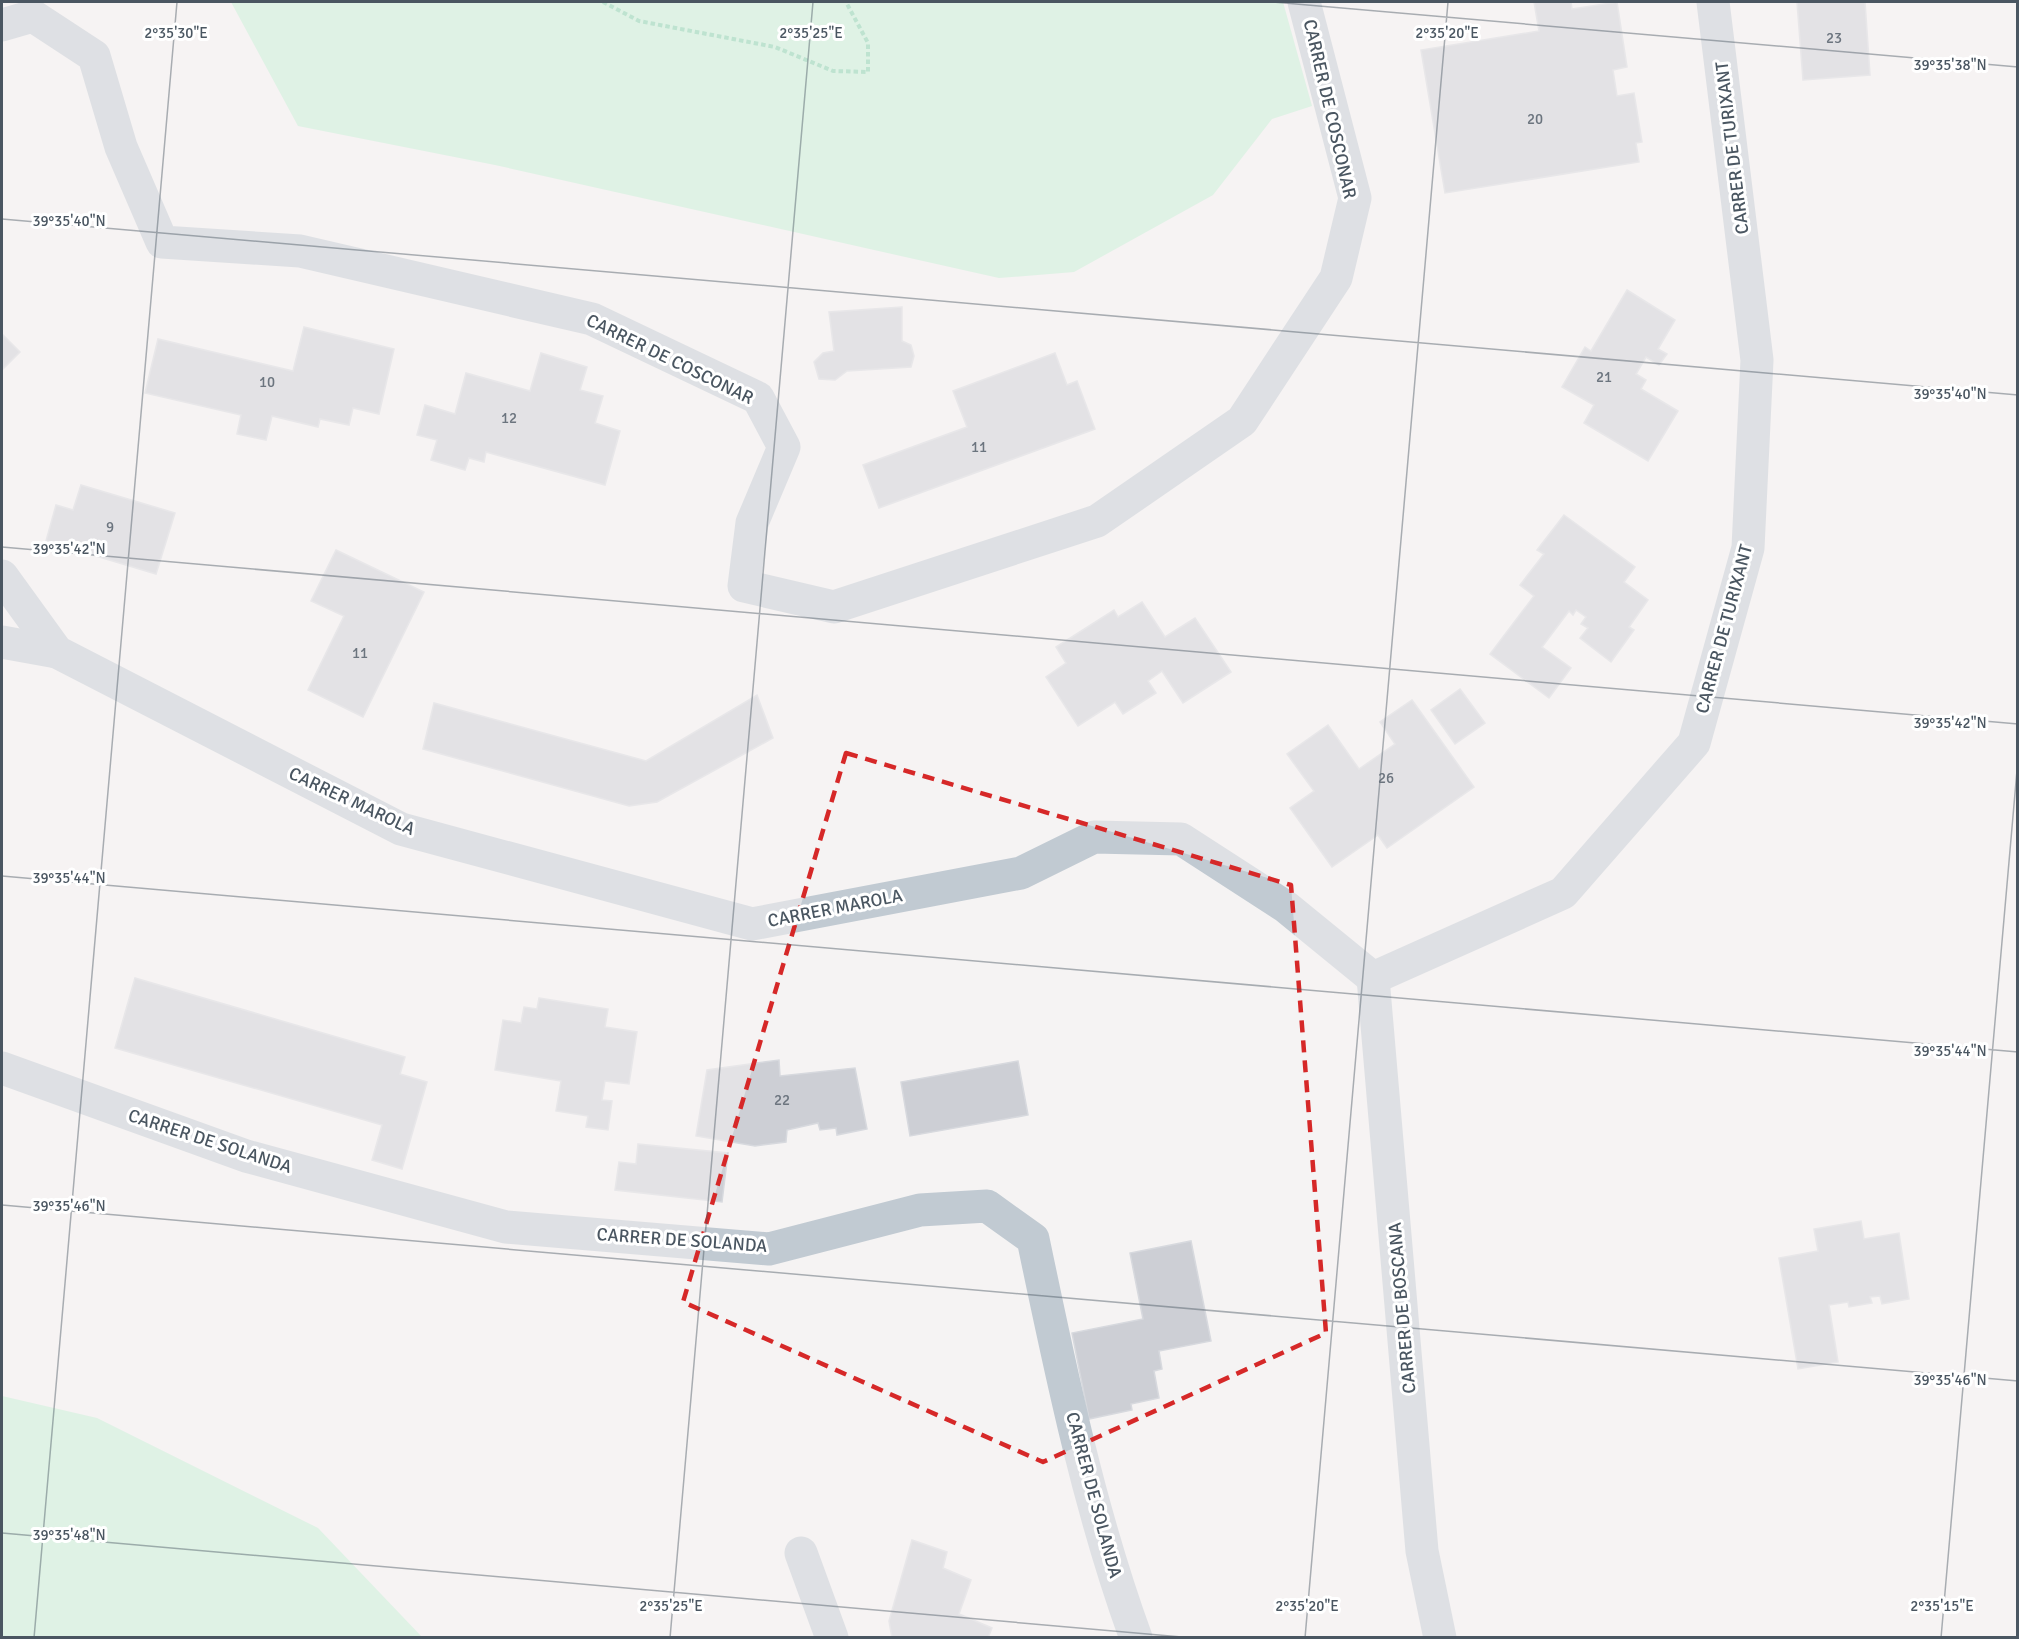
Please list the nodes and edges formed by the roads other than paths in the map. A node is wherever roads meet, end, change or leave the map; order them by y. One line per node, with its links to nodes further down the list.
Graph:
1 (1305, 2): 3 (street, CARRER DE COSCONAR)
2 (1713, 2): 7 (street, CARRER DE TURIXANT)
3 (2, 25)
4 (2, 576): 6 (street)
5 (2, 642): 6 (street)
6 (57, 652): 7 (street, CARRER MAROLA)
7 (1373, 978): 12 (street, CARRER DE BOSCANA)
8 (2, 1068): 11 (street, CARRER DE SOLANDA)
9 (801, 1553): 10 (street)
10 (832, 1638)
11 (1136, 1638)
12 (1440, 1638)

